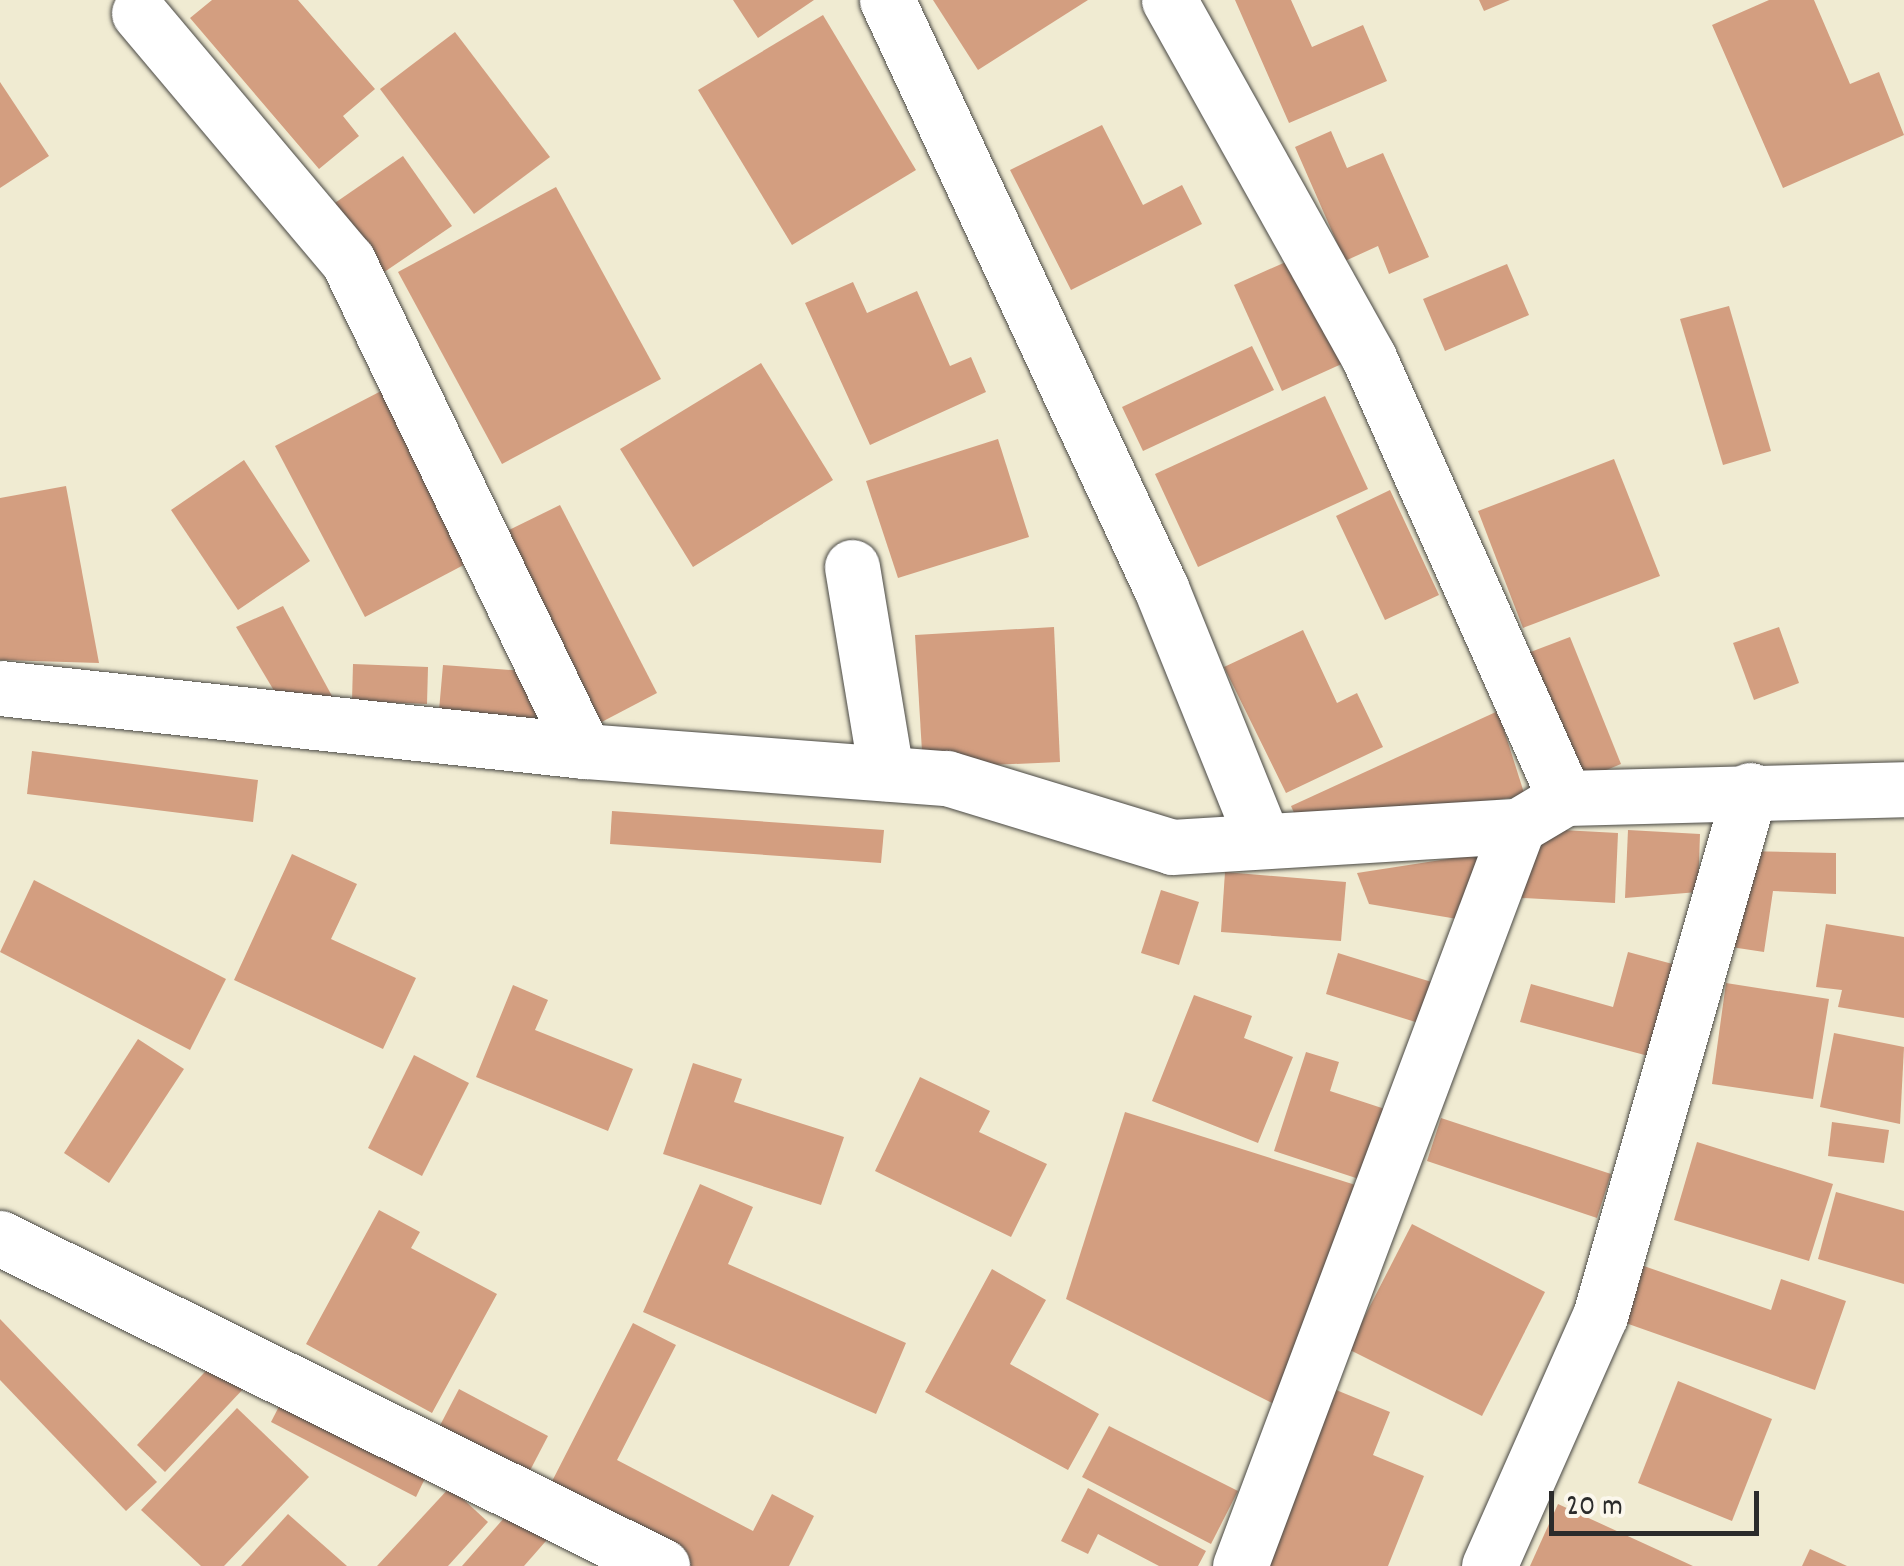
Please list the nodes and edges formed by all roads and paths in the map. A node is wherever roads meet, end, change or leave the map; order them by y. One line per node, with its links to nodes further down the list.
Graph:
1 (887, 0): 12 (street)
2 (1169, 0): 10 (street)
3 (138, 13): 6 (street)
4 (852, 567): 7 (street)
5 (0, 688): 6 (street)
6 (584, 751): 7 (street)
7 (886, 772): 12 (street)
8 (1904, 789): 9 (street)
9 (1750, 790): 10 (street); 16 (street)
10 (1564, 798): 11 (street)
11 (1518, 826): 12 (street); 15 (street)
12 (1261, 836)
13 (0, 1238): 14 (street)
14 (662, 1566)
15 (1240, 1566)
16 (1489, 1566)

